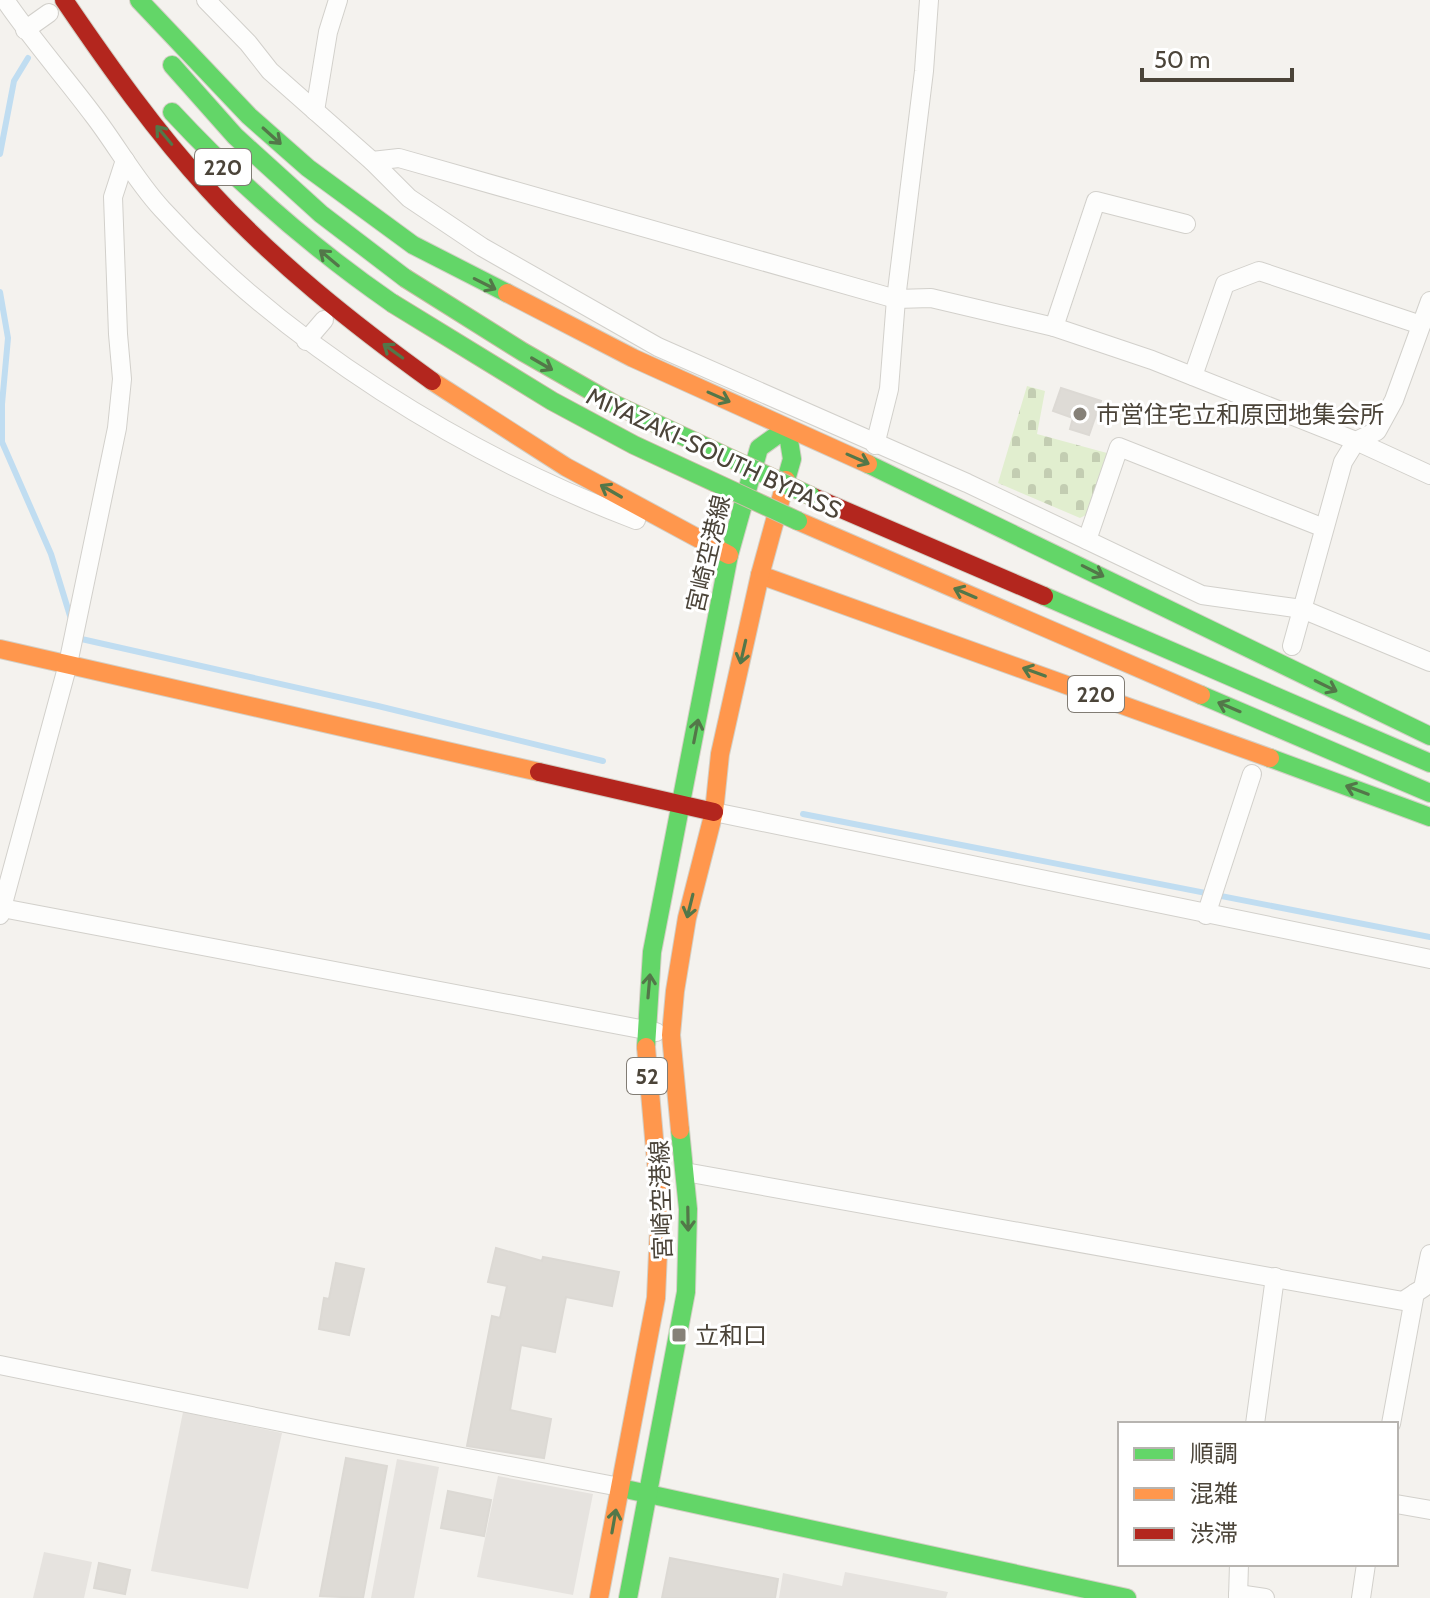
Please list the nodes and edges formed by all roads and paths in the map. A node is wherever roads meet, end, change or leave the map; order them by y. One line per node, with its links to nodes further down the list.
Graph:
1 (5, 0): 10 (street)
2 (64, 0): 32 (main road, one-way to 2)
3 (82, 0): 11 (main road)
4 (121, 0): 42 (main road, MIYAZAKI-SOUTH BYPASS / 220, one-way to 42, bridge)
5 (139, 0): 26 (main road, one-way to 26)
6 (206, 0): 13 (street)
7 (338, 0): 13 (street)
8 (929, 0): 19 (street)
9 (49, 13): 10 (street)
10 (25, 30): 14 (street)
11 (121, 50)
12 (161, 99): 44 (main road, MIYAZAKI-SOUTH BYPASS / 220, one-way to 12, bridge)
13 (315, 111): 15 (street)
14 (125, 160): 24 (street); 40 (street)
15 (372, 161): 16 (street); 19 (street)
16 (409, 198): 17 (street); 28 (street)
17 (397, 219)
18 (1186, 224): 23 (street)
19 (896, 299): 23 (street); 28 (street)
20 (1430, 301): 22 (street)
21 (324, 320): 24 (street)
22 (1421, 325): 25 (street); 27 (street)
23 (1054, 327): 25 (street)
24 (306, 341): 32 (street)
25 (1193, 376): 27 (street)
26 (787, 428): 32 (main road, 宮崎空港線 / 52); 33 (main road, 宮崎空港線 / 52); 41 (main road, one-way to 41)
27 (1356, 441): 29 (street); 30 (street)
28 (875, 445): 31 (street)
29 (1430, 475)
30 (1324, 528): 31 (street); 34 (street)
31 (1087, 540): 34 (street)
32 (729, 555): 35 (main road, 宮崎空港線 / 52)
33 (760, 575): 36 (main road, 宮崎空港線 / 52); 47 (main road, 220, one-way to 33)
34 (1302, 609): 37 (street); 39 (street)
35 (718, 614): 36 (main road); 45 (main road, 宮崎空港線 / 52, one-way to 35)
36 (750, 623): 46 (main road, 宮崎空港線 / 52, one-way to 46)
37 (1292, 646)
38 (0, 649): 40 (main road)
39 (1430, 662)
40 (68, 664): 45 (main road); 48 (street)
41 (1430, 736)
42 (1430, 763)
43 (1252, 774): 49 (street)
44 (1430, 793)
45 (682, 804): 46 (main road); 51 (main road, 宮崎空港線 / 52, one-way to 45)
46 (714, 812): 49 (street); 52 (main road, 宮崎空港線 / 52, one-way to 52)
47 (1430, 817)
48 (1, 912): 51 (street)
49 (1206, 915): 50 (street)
50 (1430, 959)
51 (646, 1030): 52 (street); 60 (main road, 宮崎空港線 / 52)
52 (671, 1035): 53 (main road, 宮崎空港線 / 52)
53 (685, 1172): 55 (street); 61 (main road, 宮崎空港線 / 52, one-way to 61)
54 (1430, 1254): 56 (street)
55 (1275, 1277): 56 (street); 58 (street)
56 (1422, 1290): 59 (street)
57 (0, 1365): 60 (street)
58 (1255, 1422)
59 (1391, 1422)
60 (620, 1487): 61 (main road); 67 (main road, 宮崎空港線 / 52, one-way to 60)
61 (648, 1495): 68 (main road, 宮崎空港線 / 52); 69 (main road)
62 (1398, 1504): 63 (street)
63 (1430, 1510)
64 (1239, 1566): 66 (street)
65 (1366, 1566): 71 (street)
66 (1238, 1596): 70 (street)
67 (599, 1598)
68 (628, 1598)
69 (1127, 1598)
70 (1265, 1598)
71 (1361, 1598)

